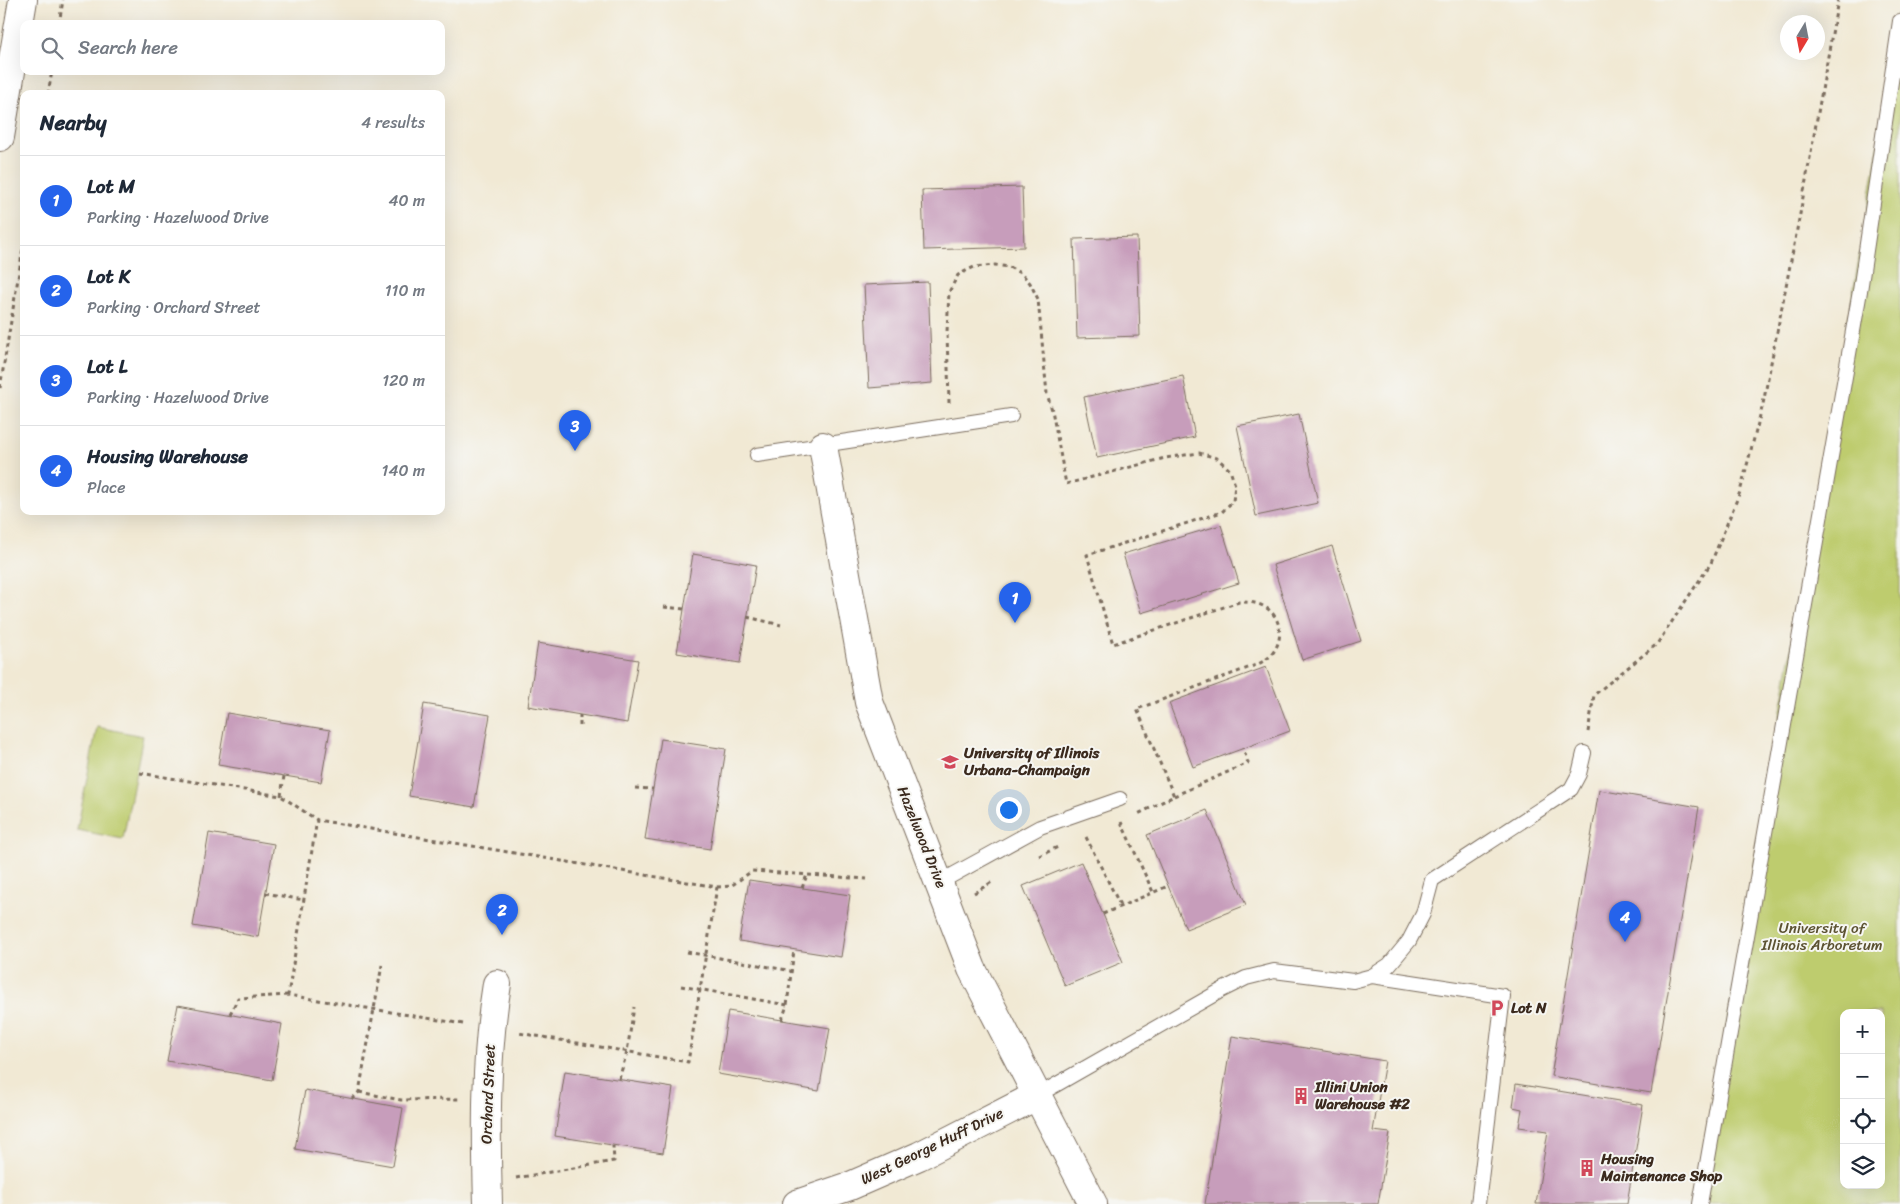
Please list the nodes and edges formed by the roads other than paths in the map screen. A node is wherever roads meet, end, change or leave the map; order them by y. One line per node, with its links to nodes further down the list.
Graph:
1 (23, 0): 3 (street)
2 (1900, 21): 18 (lane)
3 (3, 105): 4 (street)
4 (0, 137)
5 (1011, 416): 6 (lane)
6 (823, 446): 7 (lane); 10 (street, Hazelwood Drive)
7 (757, 455)
8 (1584, 753): 11 (lane)
9 (1120, 799): 10 (lane)
10 (940, 882): 13 (street, Hazelwood Drive)
11 (1372, 976): 13 (lane); 17 (lane)
12 (497, 984): 14 (street, Orchard Street)
13 (1038, 1095): 15 (street, West George Huff Drive); 16 (street, Hazelwood Drive)
14 (488, 1204)
15 (797, 1204)
16 (1093, 1204)
17 (1478, 1204)
18 (1700, 1204)

